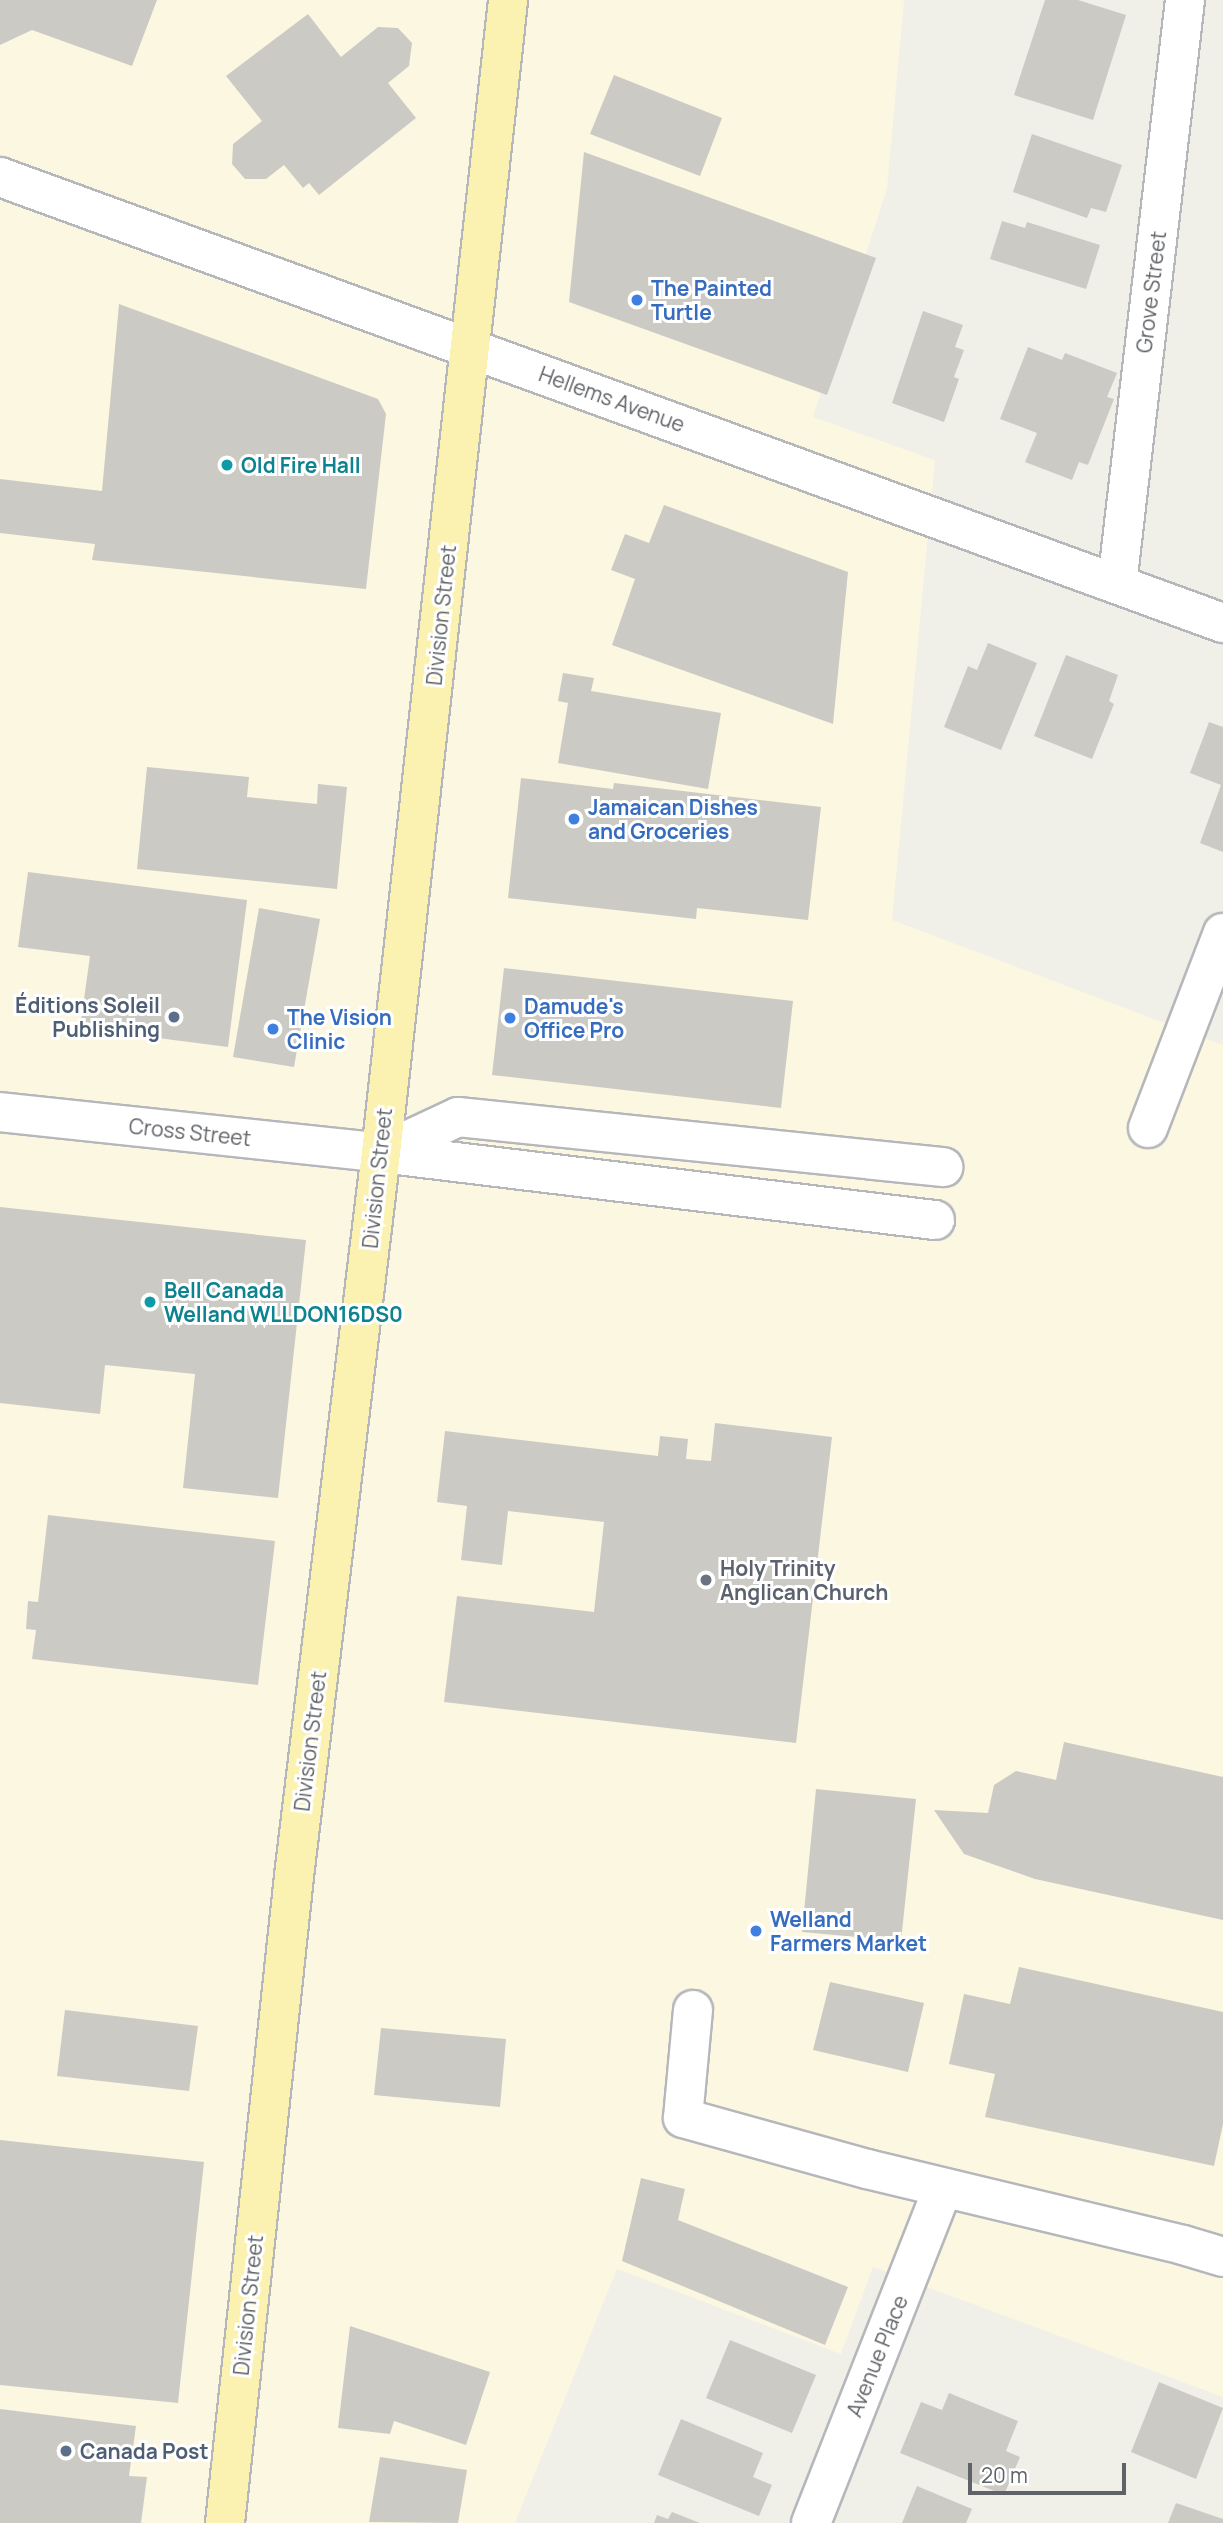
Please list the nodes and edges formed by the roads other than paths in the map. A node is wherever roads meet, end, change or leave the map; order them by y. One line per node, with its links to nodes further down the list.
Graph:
1 (508, 0): 4 (main road, Division Street)
2 (1185, 0): 5 (street, Grove Street)
3 (0, 177): 4 (street, Hellems Avenue)
4 (471, 347): 5 (street, Hellems Avenue); 10 (main road, Division Street)
5 (1117, 584): 6 (street, Hellems Avenue)
6 (1223, 623)
7 (1223, 933): 9 (street)
8 (0, 1112): 10 (street, Cross Street)
9 (1148, 1128)
10 (381, 1153): 11 (street); 12 (street, Cross Street); 16 (main road, Division Street)
11 (943, 1167)
12 (935, 1220)
13 (693, 2010): 14 (street)
14 (943, 2188): 15 (street); 17 (street, Avenue Place)
15 (1223, 2258)
16 (225, 2523)
17 (811, 2523)

